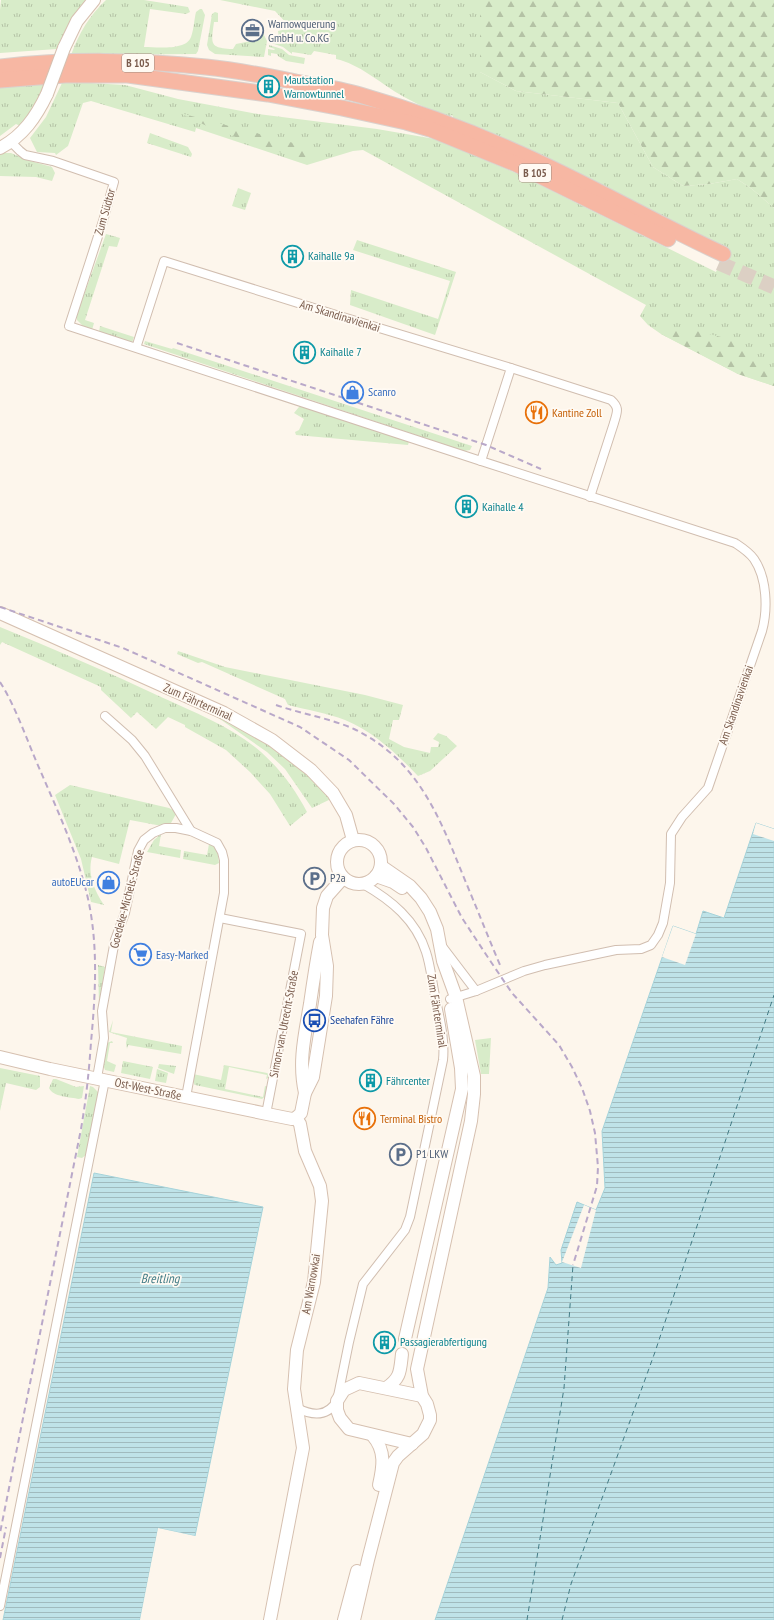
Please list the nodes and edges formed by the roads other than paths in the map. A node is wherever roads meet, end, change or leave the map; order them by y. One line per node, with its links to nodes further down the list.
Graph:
1 (94, 0): 4 (street, bridge)
2 (0, 67): 3 (highway, B 105)
3 (0, 80)
4 (11, 142): 5 (street); 6 (street, Zum Südtor)
5 (0, 148)
6 (69, 326): 7 (street, Am Skandinavienkai)
7 (136, 348): 8 (street, Am Skandinavienkai); 9 (street, Am Skandinavienkai)
8 (511, 368): 9 (street); 10 (street)
9 (481, 461): 10 (street, Am Skandinavienkai)
10 (590, 497): 20 (street, Am Skandinavienkai)
11 (0, 613): 14 (street, Zum Fährterminal)
12 (105, 716): 13 (street)
13 (191, 831): 18 (street, Goedeke-Michels-Straße); 23 (street, Goedeke-Michels-Straße)
14 (353, 840): 15 (street); 16 (street)
15 (379, 871): 17 (street); 19 (street, Zum Fährterminal); 21 (street, Zum Fährterminal)
16 (343, 878): 17 (street, Zum Fährterminal); 26 (street)
17 (364, 884): 31 (street, Zum Fährterminal)
18 (220, 918): 24 (street, Goedeke-Michels-Straße); 25 (street, Simon-van-Utrecht-Straße)
19 (440, 944): 20 (street); 21 (street, Zum Fährterminal)
20 (476, 991): 21 (street, Am Skandinavienkai)
21 (453, 998): 27 (street, Zum Fährterminal); 30 (street, Zum Fährterminal)
22 (0, 1057): 23 (street, Ost-West-Straße)
23 (101, 1079): 24 (street, Ost-West-Straße); 36 (street, Goedeke-Michels-Straße)
24 (186, 1097): 25 (street, Ost-West-Straße)
25 (266, 1114): 26 (street, Ost-West-Straße)
26 (296, 1118): 32 (street, Am Warnowkai)
27 (405, 1339)
28 (402, 1354): 29 (street)
29 (386, 1388): 30 (street); 31 (street)
30 (422, 1396): 34 (street)
31 (337, 1401): 32 (street); 33 (street)
32 (297, 1408): 37 (street, Am Warnowkai)
33 (373, 1436): 34 (street); 35 (street)
34 (412, 1444): 35 (street)
35 (366, 1551): 38 (street); 39 (street)
36 (0, 1606)
37 (270, 1620)
38 (344, 1620)
39 (354, 1620)

